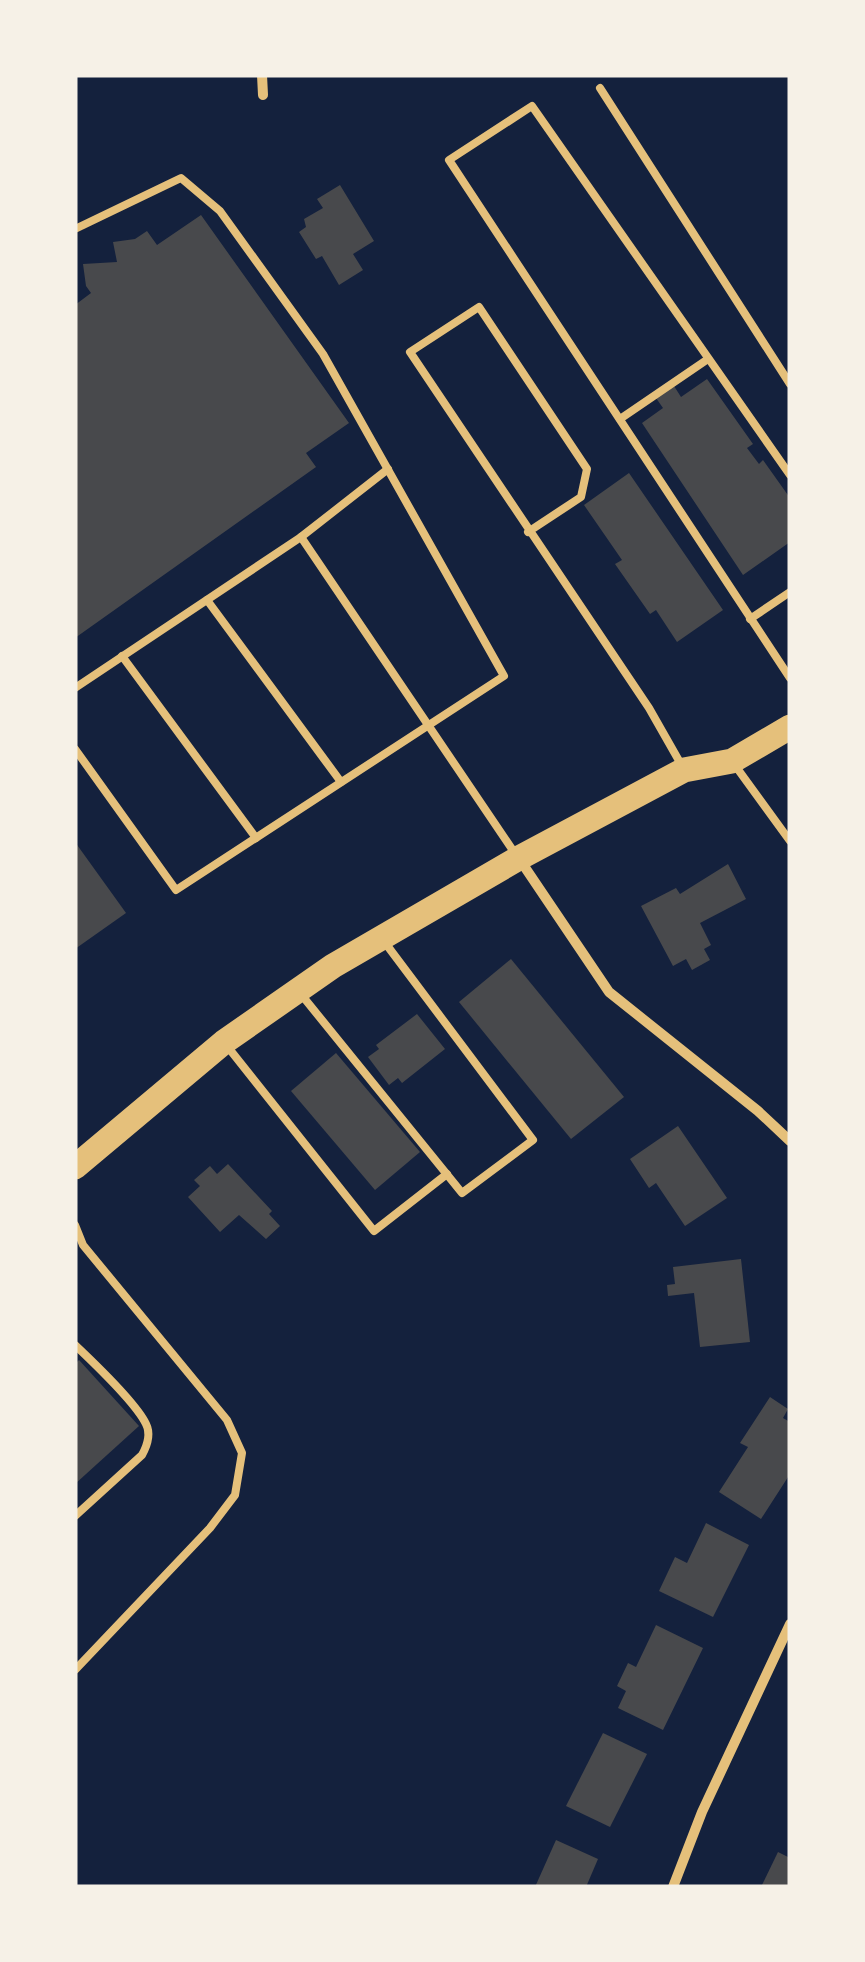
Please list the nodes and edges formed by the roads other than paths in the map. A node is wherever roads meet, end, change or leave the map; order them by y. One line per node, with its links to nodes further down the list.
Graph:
1 (262, 75): 3 (street)
2 (600, 88): 6 (lane)
3 (263, 95)
4 (75, 228): 8 (lane)
5 (708, 359): 7 (lane); 7 (lane); 9 (lane)
6 (790, 384)
7 (620, 420): 14 (lane)
8 (388, 469): 11 (lane); 18 (lane)
9 (790, 475)
10 (528, 532): 10 (lane); 22 (lane)
11 (301, 537): 13 (lane); 18 (lane)
12 (790, 592): 14 (lane)
13 (206, 600): 15 (lane); 23 (lane)
14 (750, 619): 16 (lane)
15 (122, 656): 17 (lane); 24 (lane)
16 (790, 678)
17 (75, 688)
18 (428, 724): 23 (lane); 26 (lane)
19 (790, 727): 21 (main road)
20 (75, 749): 24 (lane)
21 (732, 761): 22 (main road); 25 (lane)
22 (684, 770): 26 (main road)
23 (341, 782): 24 (lane)
24 (256, 838)
25 (790, 841)
26 (519, 858): 27 (main road); 30 (street)
27 (380, 937): 28 (main road); 32 (lane)
28 (298, 990): 29 (main road); 32 (lane)
29 (224, 1042): 31 (main road); 32 (lane)
30 (790, 1140)
31 (75, 1167)
32 (447, 1174)
33 (75, 1225): 37 (lane)
34 (75, 1345): 35 (lane)
35 (75, 1516)
36 (790, 1624): 38 (street)
37 (75, 1670)
38 (673, 1887)

